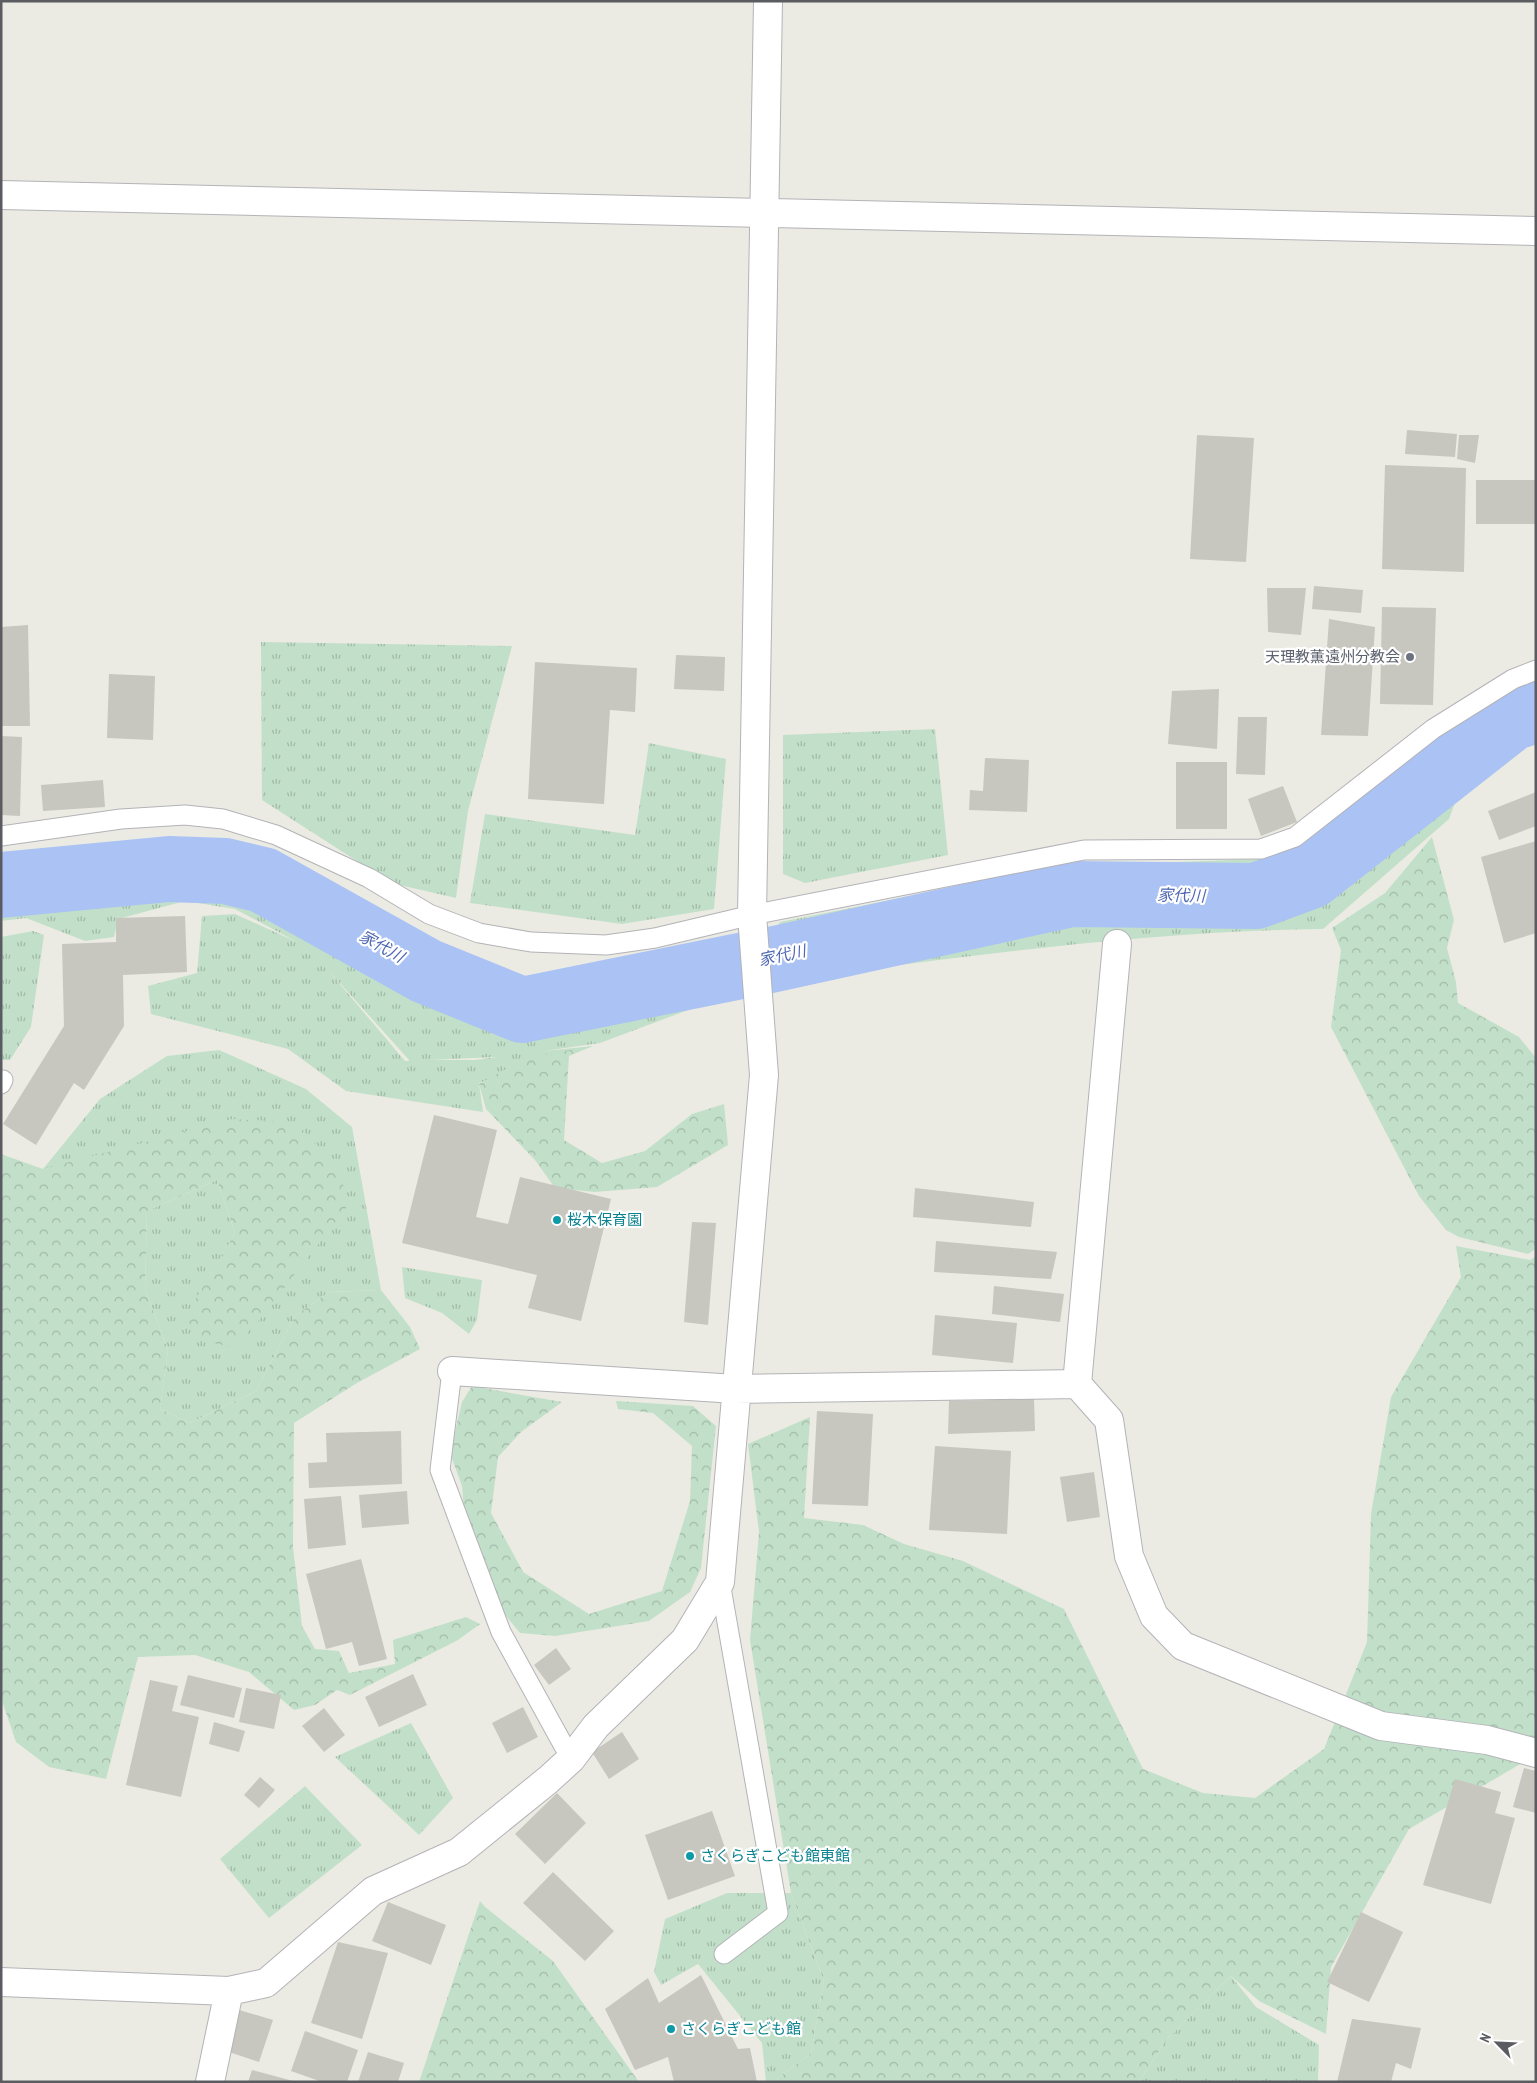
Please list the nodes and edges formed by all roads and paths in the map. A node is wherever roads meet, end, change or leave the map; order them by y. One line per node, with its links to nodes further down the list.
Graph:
1 (768, 1): 3 (street)
2 (1, 195): 3 (street)
3 (763, 212): 4 (street); 7 (street)
4 (1536, 230)
5 (1536, 670): 7 (lane)
6 (1, 836): 7 (lane)
7 (752, 926): 11 (street)
8 (1117, 944): 10 (street)
9 (452, 1370): 11 (street); 14 (lane)
10 (1077, 1384): 11 (street); 13 (street)
11 (736, 1389): 12 (street)
12 (720, 1582): 14 (street); 15 (lane)
13 (1536, 1753)
14 (571, 1759): 17 (street)
15 (724, 1954)
16 (1, 1982): 17 (street)
17 (229, 1991): 18 (street)
18 (210, 2082)

